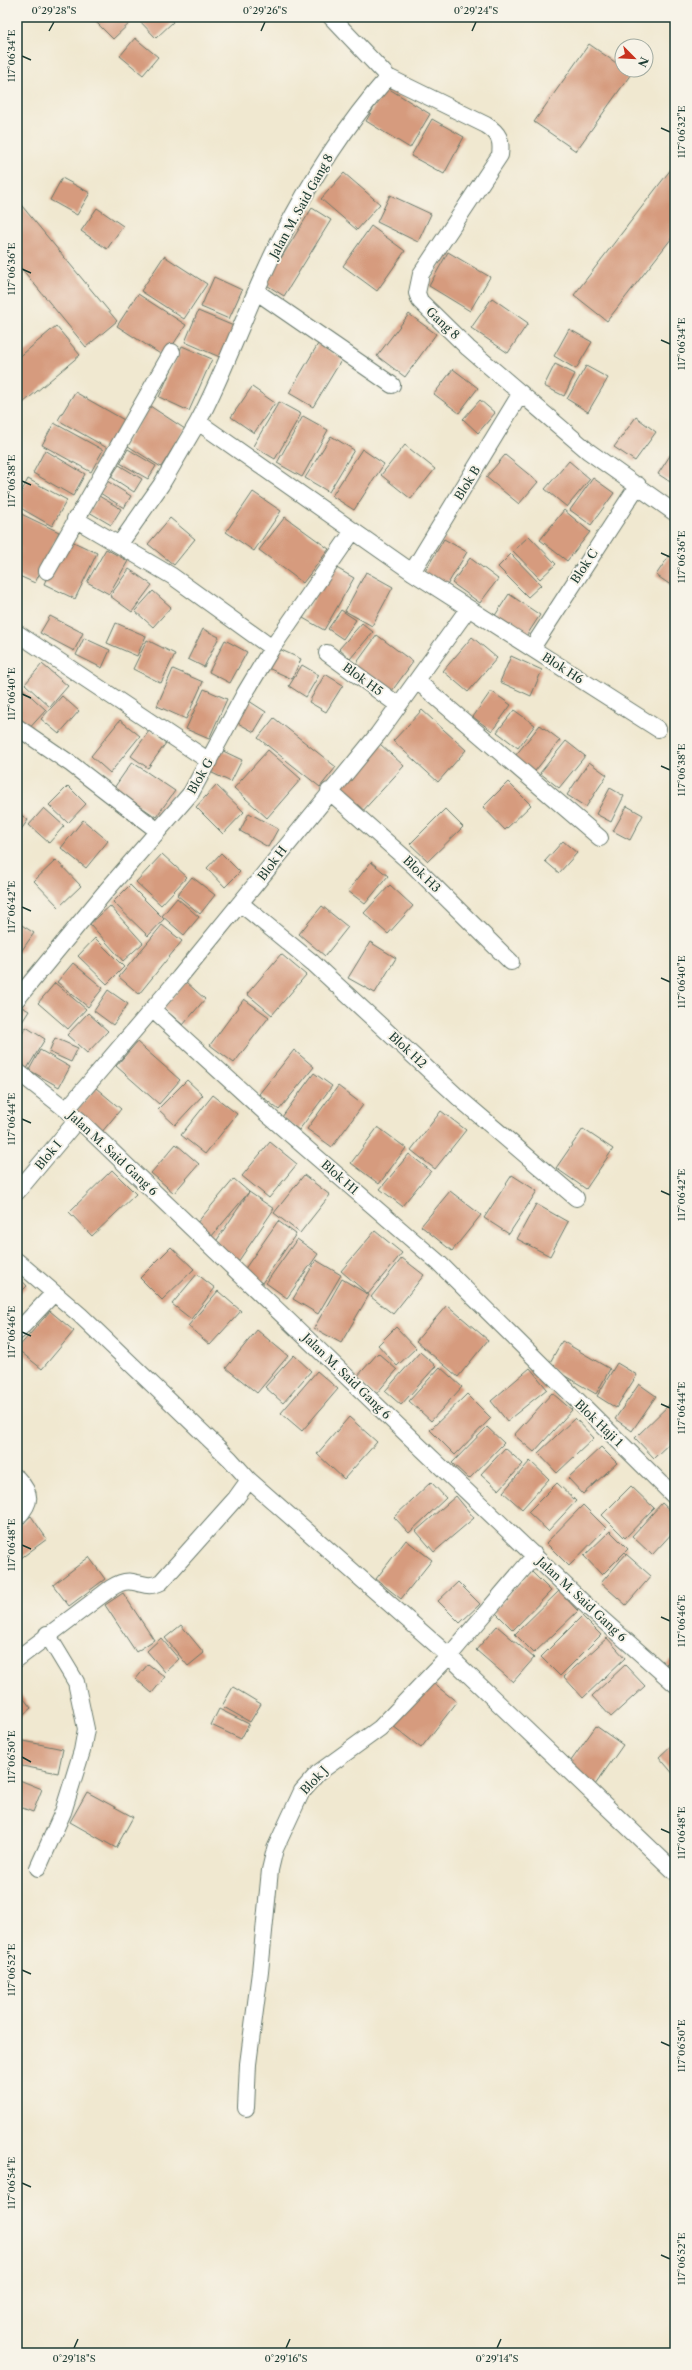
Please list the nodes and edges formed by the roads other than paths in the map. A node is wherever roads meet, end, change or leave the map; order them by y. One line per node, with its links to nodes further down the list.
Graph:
1 (331, 17): 2 (street)
2 (388, 78): 3 (street, Jalan M. Said Gang 8); 6 (street, Gang 8)
3 (257, 292): 5 (street); 7 (street, Jalan M. Said Gang 8)
4 (172, 352): 10 (street)
5 (392, 385)
6 (522, 393): 8 (street, Gang 8); 14 (street, Blok B)
7 (198, 422): 11 (street, Blok H6); 12 (street, Jalan M. Said Gang 8)
8 (638, 485): 9 (street, Gang 8); 18 (street, Blok C)
9 (675, 512)
10 (75, 519): 12 (street); 13 (street)
11 (353, 531): 14 (street, Blok H6); 17 (street, Blok G)
12 (119, 545): 17 (street)
13 (47, 571)
14 (412, 572): 15 (street, Blok H6)
15 (468, 609): 18 (street, Blok H6); 20 (street, Blok H)
16 (17, 634): 24 (street)
17 (272, 648): 24 (street, Blok G)
18 (532, 648): 23 (street, Blok H6)
19 (327, 653): 21 (street, Blok H5)
20 (417, 681): 21 (street, Blok H); 27 (street)
21 (398, 705): 25 (street, Blok H)
22 (17, 726): 26 (street)
23 (658, 729)
24 (209, 761): 26 (street, Blok G)
25 (329, 791): 28 (street, Blok H); 29 (street, Blok H3)
26 (158, 831): 30 (street, Blok G)
27 (600, 838)
28 (240, 903): 31 (street, Blok H); 35 (street, Blok H2)
29 (511, 962)
30 (17, 999)
31 (152, 1009): 33 (street, Blok H); 39 (street, Blok H1)
32 (17, 1071): 33 (street, Jalan M. Said Gang 6)
33 (72, 1114): 34 (street, Blok I); 44 (street, Jalan M. Said Gang 6)
34 (17, 1192)
35 (576, 1198)
36 (17, 1261): 37 (street)
37 (54, 1294): 38 (street); 41 (street)
38 (17, 1332)
39 (524, 1348): 42 (street, Blok Haji 1)
40 (17, 1478): 43 (street)
41 (249, 1480): 45 (street); 46 (street)
42 (675, 1497)
43 (17, 1518)
44 (535, 1555): 46 (street, Blok J); 48 (street, Jalan M. Said Gang 6)
45 (47, 1634): 47 (street); 49 (street)
46 (449, 1656): 50 (street); 51 (street, Blok J)
47 (17, 1659)
48 (675, 1684)
49 (38, 1868)
50 (675, 1872)
51 (246, 2108)

